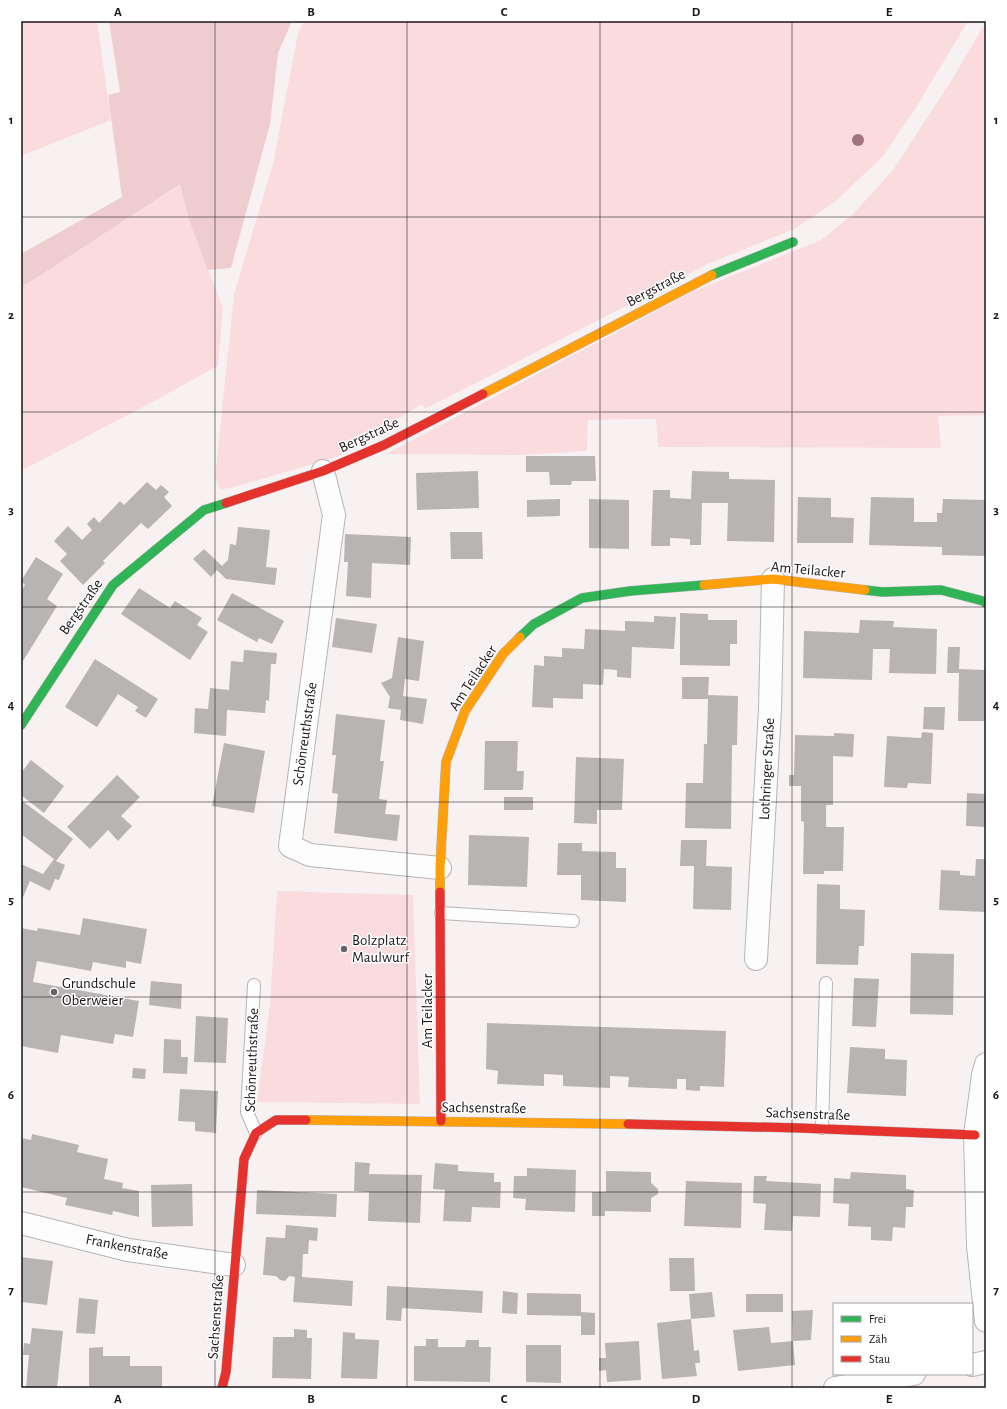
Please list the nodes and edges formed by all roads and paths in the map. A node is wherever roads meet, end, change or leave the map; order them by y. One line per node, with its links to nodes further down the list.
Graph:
1 (793, 242): 2 (street, Bergstraße)
2 (323, 471): 5 (street, Bergstraße); 6 (street, Schönreuthstraße)
3 (773, 579): 4 (street, Am Teilacker); 6 (street, Am Teilacker); 9 (street, Lothringer Straße)
4 (986, 603)
5 (21, 724)
6 (440, 868): 7 (street, Am Teilacker)
7 (441, 913): 8 (lane); 13 (street, Am Teilacker)
8 (573, 921)
9 (756, 959)
10 (826, 984): 14 (lane)
11 (254, 985): 15 (lane, Schönreuthstraße)
12 (986, 1064): 16 (street)
13 (441, 1121): 14 (street, Sachsenstraße); 15 (street, Sachsenstraße)
14 (822, 1128): 16 (street, Sachsenstraße)
15 (256, 1133): 18 (street, Sachsenstraße)
16 (975, 1134): 19 (street)
17 (21, 1222): 18 (street, Frankenstraße)
18 (234, 1265): 23 (street, Sachsenstraße)
19 (986, 1321)
20 (986, 1362): 21 (street)
21 (973, 1364)
22 (908, 1375): 24 (street)
23 (222, 1388)
24 (836, 1388)

